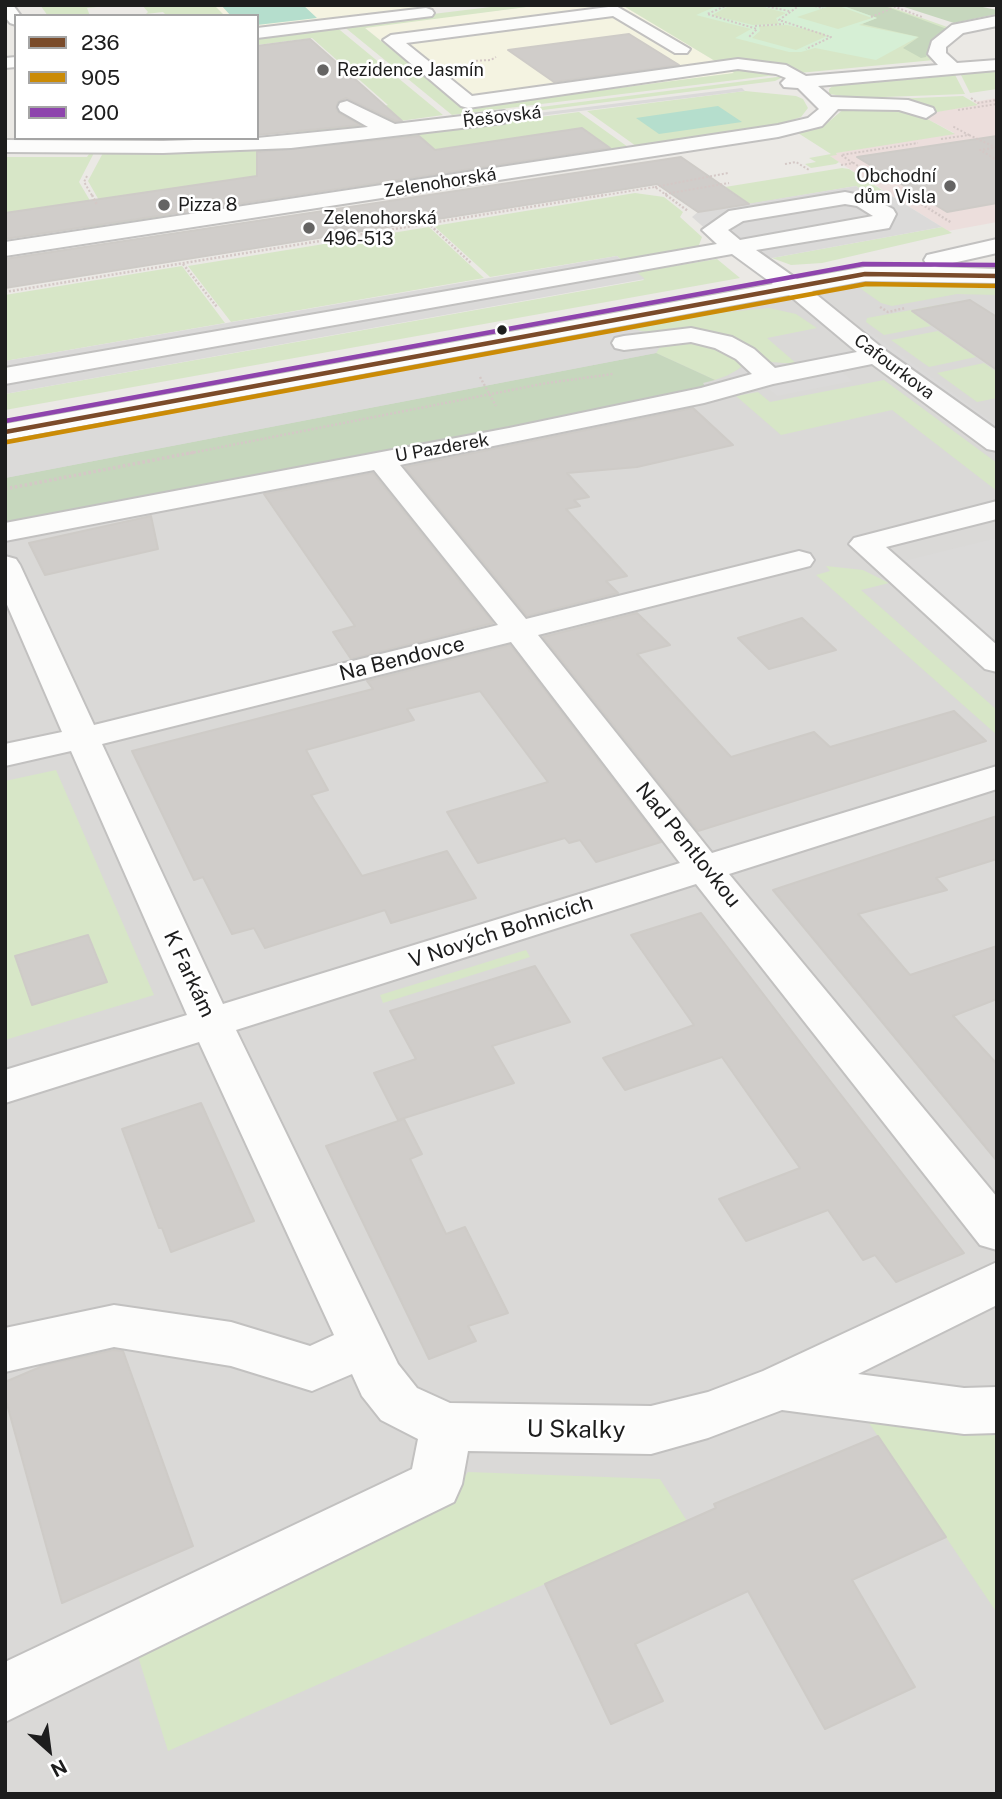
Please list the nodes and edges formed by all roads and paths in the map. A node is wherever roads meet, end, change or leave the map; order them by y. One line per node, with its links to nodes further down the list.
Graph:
1 (728, 5): 13 (path)
2 (760, 5): 9 (path)
3 (790, 5): 5 (path)
4 (811, 5): 7 (path)
5 (799, 6): 9 (path)
6 (894, 7): 10 (path)
7 (824, 8)
8 (446, 10): 14 (street)
9 (790, 11): 12 (path)
10 (871, 17)
11 (997, 21): 19 (street)
12 (789, 24): 13 (path); 17 (path)
13 (751, 26): 15 (path)
14 (259, 33)
15 (755, 41)
16 (681, 49): 20 (street)
17 (800, 51)
18 (997, 65): 19 (street)
19 (953, 69): 20 (street)
20 (802, 82): 21 (street); 23 (street)
21 (762, 86)
22 (997, 100): 24 (path)
23 (827, 103): 26 (street); 40 (street, Zelenohorská)
24 (978, 103)
25 (347, 107): 28 (street)
26 (926, 112)
27 (521, 114): 28 (street, Řešovská)
28 (397, 131): 30 (street, Řešovská)
29 (969, 135): 33 (path)
30 (242, 142): 32 (street, Řešovská)
31 (5, 146): 32 (street, Řešovská)
32 (97, 147): 40 (path)
33 (995, 148): 34 (path)
34 (997, 160)
35 (782, 164): 36 (path)
36 (809, 170)
37 (728, 173): 38 (path)
38 (655, 187): 39 (path); 47 (path)
39 (713, 230): 42 (street, Cafourkova); 42 (street)
40 (114, 232): 43 (street, Zelenohorská)
41 (997, 246): 44 (street)
42 (736, 247): 46 (street, Cafourkova); 51 (street)
43 (5, 249)
44 (865, 274): 45 (street); 46 (street)
45 (997, 276)
46 (793, 287): 48 (street, Cafourkova); 54 (street)
47 (5, 292)
48 (877, 356): 52 (street, U Pazderek); 56 (street, Cafourkova)
49 (475, 369): 52 (street); 53 (path); 58 (street)
50 (616, 374): 53 (path)
51 (5, 376)
52 (770, 377): 55 (street, U Pazderek)
53 (490, 394): 55 (path); 59 (path)
54 (5, 432)
55 (509, 436): 57 (street, U Pazderek)
56 (997, 443)
57 (380, 458): 61 (street, U Pazderek); 64 (street, Nad Pentlovkou)
58 (5, 459)
59 (5, 489)
60 (997, 510): 65 (street)
61 (5, 532)
62 (799, 560): 64 (street, Na Bendovce)
63 (5, 565): 66 (street, K Farkám)
64 (519, 630): 66 (street, Na Bendovce); 69 (street, Nad Pentlovkou)
65 (997, 663)
66 (83, 738): 67 (street, Na Bendovce); 70 (street, K Farkám)
67 (5, 755)
68 (997, 777): 69 (street, V Nových Bohnicích)
69 (704, 868): 70 (street, V Nových Bohnicích); 72 (street, Nad Pentlovkou)
70 (212, 1024): 71 (street, V Nových Bohnicích); 75 (street, K Farkám)
71 (5, 1087)
72 (997, 1231)
73 (997, 1282): 76 (street, U Skalky)
74 (5, 1350): 75 (street)
75 (371, 1363): 78 (street, U Skalky)
76 (781, 1387): 77 (street, U Skalky); 78 (street, U Skalky)
77 (997, 1410)
78 (446, 1427): 79 (street)
79 (5, 1693)

